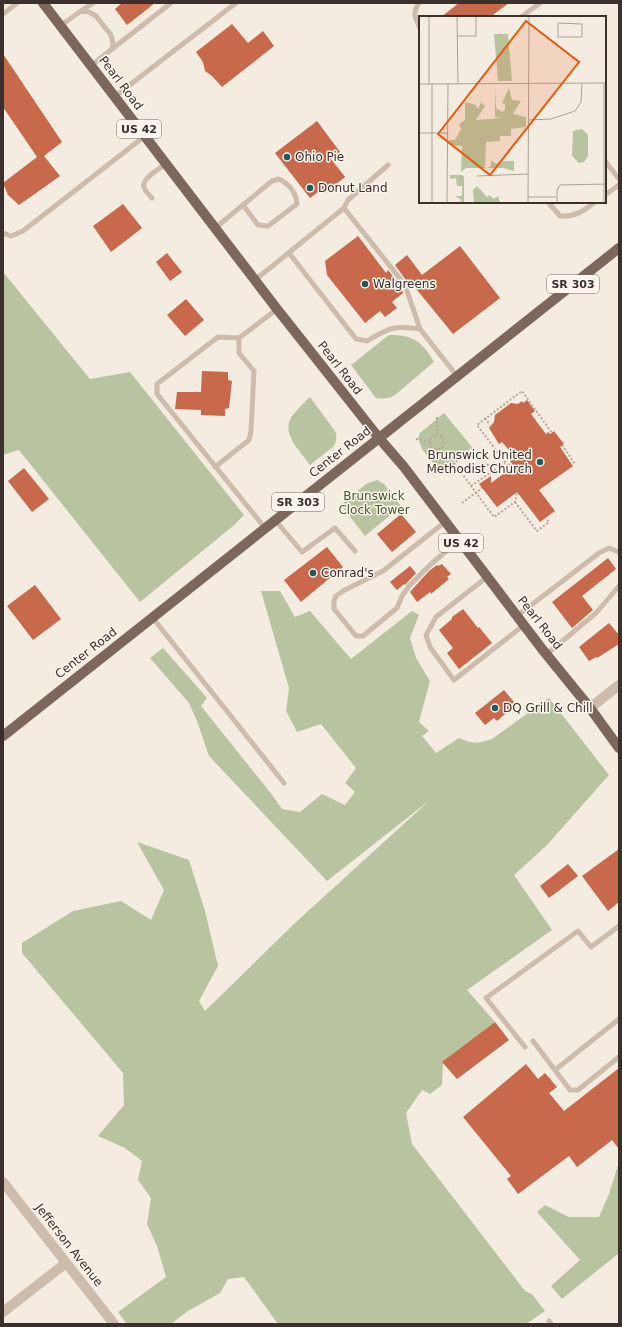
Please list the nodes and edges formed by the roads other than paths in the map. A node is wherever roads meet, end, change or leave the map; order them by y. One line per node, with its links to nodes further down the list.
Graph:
1 (17, 3): 9 (lane)
2 (42, 3): 11 (main road, Pearl Road / US 42)
3 (93, 3): 8 (lane)
4 (171, 3): 13 (lane)
5 (236, 3): 15 (lane)
6 (419, 3): 12 (lane)
7 (540, 3): 10 (lane)
8 (81, 11): 11 (lane); 13 (lane)
9 (3, 14)
10 (522, 16)
11 (60, 26): 14 (main road, Pearl Road / US 42)
12 (419, 26)
13 (112, 49): 14 (lane)
14 (91, 66): 15 (main road, Pearl Road / US 42)
15 (114, 96): 16 (main road, Pearl Road / US 42)
16 (145, 136): 18 (main road, Pearl Road / US 42); 29 (lane)
17 (606, 162): 20 (lane)
18 (166, 164): 23 (lane); 28 (main road, Pearl Road / US 42)
19 (388, 165): 27 (lane)
20 (619, 179)
21 (619, 185): 22 (lane)
22 (606, 194)
23 (152, 198)
24 (549, 203): 25 (lane)
25 (594, 203)
26 (243, 205): 26 (lane); 28 (lane)
27 (344, 208): 31 (lane); 34 (lane)
28 (215, 228): 32 (main road, Pearl Road / US 42)
29 (3, 233)
30 (619, 248): 36 (main road, Center Road / SR 303)
31 (289, 253): 32 (lane); 34 (lane)
32 (255, 280): 33 (main road, Pearl Road / US 42)
33 (277, 309): 35 (lane); 37 (main road, Pearl Road / US 42)
34 (420, 329): 36 (lane)
35 (239, 338): 38 (lane); 38 (lane)
36 (458, 376): 37 (main road, Center Road / SR 303)
37 (379, 438): 39 (main road, Center Road / SR 303); 40 (main road, Pearl Road / US 42)
38 (215, 467): 41 (lane)
39 (275, 520): 41 (main road, Center Road / SR 303); 43 (lane)
40 (445, 522): 42 (main road, Pearl Road / US 42); 42 (lane)
41 (265, 528): 48 (main road, Center Road / SR 303)
42 (459, 540): 45 (main road, Pearl Road / US 42)
43 (354, 551)
44 (619, 552): 47 (lane)
45 (487, 577): 47 (main road, Pearl Road / US 42); 49 (lane)
46 (619, 586): 50 (lane)
47 (517, 616): 49 (main road, Pearl Road / US 42)
48 (152, 617): 53 (main road, Center Road / SR 303); 55 (lane)
49 (524, 625): 50 (main road, Pearl Road / US 42)
50 (547, 654): 52 (main road, Pearl Road / US 42)
51 (619, 685): 52 (street)
52 (590, 708): 54 (main road, Pearl Road / US 42)
53 (3, 736)
54 (619, 748)
55 (284, 783)
56 (619, 926): 59 (lane)
57 (619, 1019): 61 (lane)
58 (532, 1041): 61 (lane)
59 (525, 1047)
60 (619, 1057): 61 (lane)
61 (555, 1070)
62 (3, 1182): 63 (street, Jefferson Avenue)
63 (66, 1262): 64 (street); 65 (street, Jefferson Avenue)
64 (3, 1312)
65 (114, 1324)

